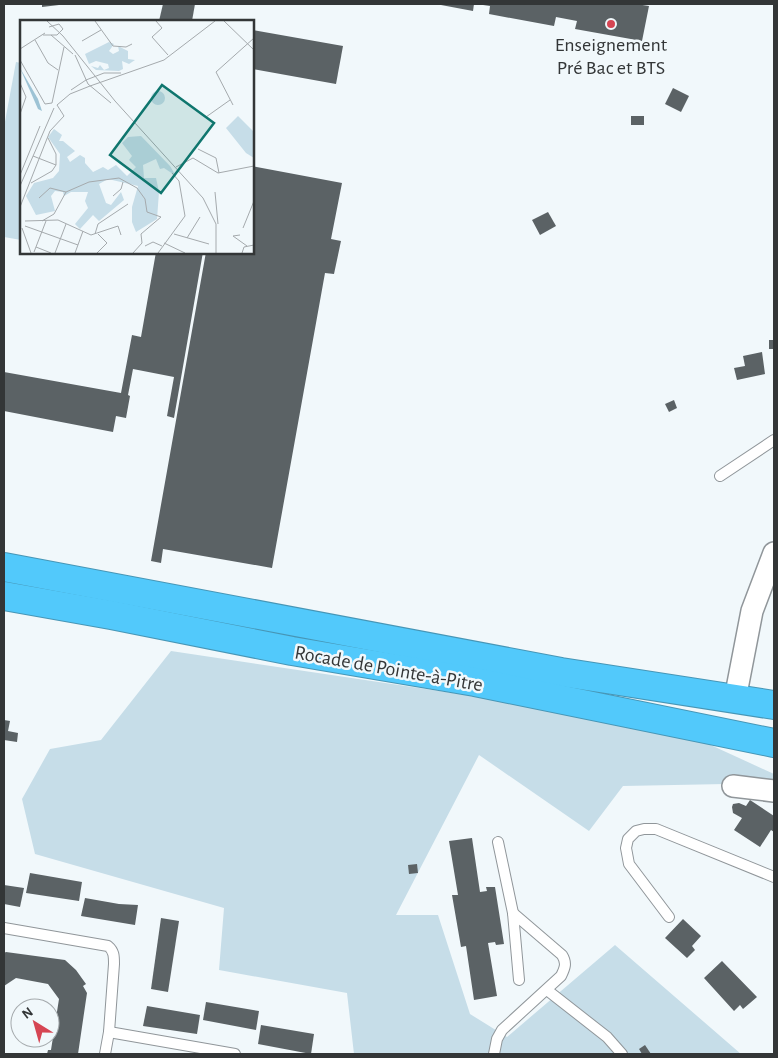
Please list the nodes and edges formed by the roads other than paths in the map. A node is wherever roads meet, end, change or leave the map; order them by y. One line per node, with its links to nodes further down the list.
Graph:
1 (774, 440): 2 (lane)
2 (720, 476)
3 (774, 553): 6 (street)
4 (4, 567): 6 (highway, Rocade de Pointe-à-Pitre)
5 (4, 596): 8 (highway, Rocade de Pointe-à-Pitre)
6 (735, 699): 7 (highway, Rocade de Pointe-à-Pitre)
7 (774, 705)
8 (774, 742)
9 (733, 786): 10 (street)
10 (774, 791)
11 (498, 842): 13 (lane)
12 (774, 877): 14 (lane)
13 (513, 913): 16 (lane); 17 (lane)
14 (669, 917)
15 (4, 928): 18 (lane)
16 (519, 980)
17 (547, 990): 21 (lane); 22 (lane)
18 (109, 1032): 19 (lane); 20 (lane)
19 (105, 1054)
20 (235, 1054)
21 (494, 1054)
22 (622, 1054)

